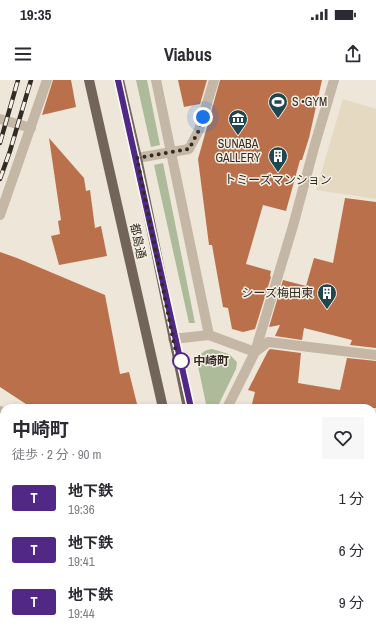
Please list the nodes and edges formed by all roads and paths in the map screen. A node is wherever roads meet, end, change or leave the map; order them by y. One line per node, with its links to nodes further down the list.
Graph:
1 (48, 80): 8 (street)
2 (89, 80): 16 (main road, 都島通)
3 (119, 80): 10 (main road, 都島通)
4 (156, 80): 9 (street)
5 (214, 80): 9 (street)
6 (334, 80): 14 (street)
7 (0, 119): 8 (street)
8 (31, 128): 11 (street)
9 (172, 151): 10 (street); 12 (street)
10 (137, 158): 13 (main road, 都島通)
11 (0, 215)
12 (209, 335): 13 (street); 14 (street)
13 (173, 339): 17 (main road, 都島通)
14 (255, 352): 15 (street); 18 (street)
15 (376, 355)
16 (162, 404)
17 (187, 404)
18 (229, 404)

